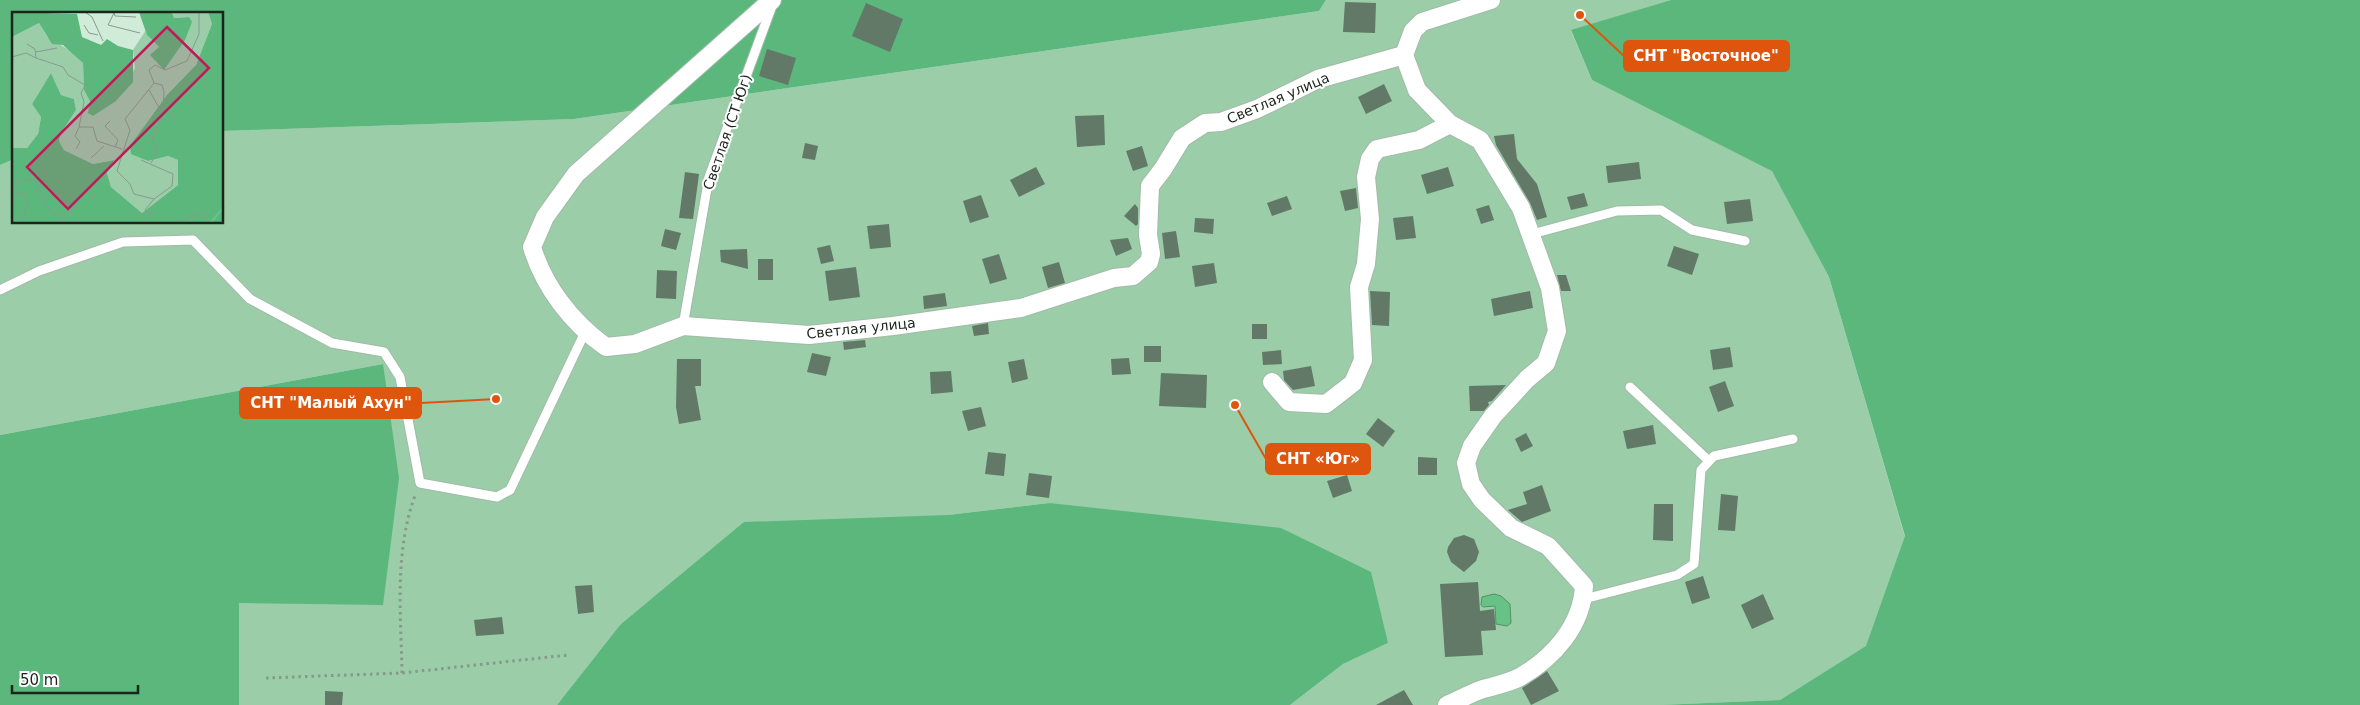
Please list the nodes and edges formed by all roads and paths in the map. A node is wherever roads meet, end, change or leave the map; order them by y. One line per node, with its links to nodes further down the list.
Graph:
1 (773, 0): 8 (lane, Светлая (СТ Юг)); 9 (street, Светлая улица)
2 (1491, 0): 3 (street)
3 (1404, 55): 4 (street); 8 (street, Светлая улица)
4 (1450, 124): 5 (street); 10 (street)
5 (1532, 234): 6 (lane); 15 (street)
6 (1745, 241)
7 (0, 290): 14 (lane)
8 (683, 326): 9 (street, Светлая улица)
9 (584, 332): 14 (lane)
10 (1272, 382)
11 (1630, 387): 13 (lane)
12 (1793, 439): 13 (lane)
13 (1710, 461): 15 (lane)
14 (420, 483): 17 (path)
15 (1584, 598): 19 (street)
16 (568, 655): 17 (path)
17 (402, 673): 18 (path)
18 (266, 678)
19 (1447, 705)

